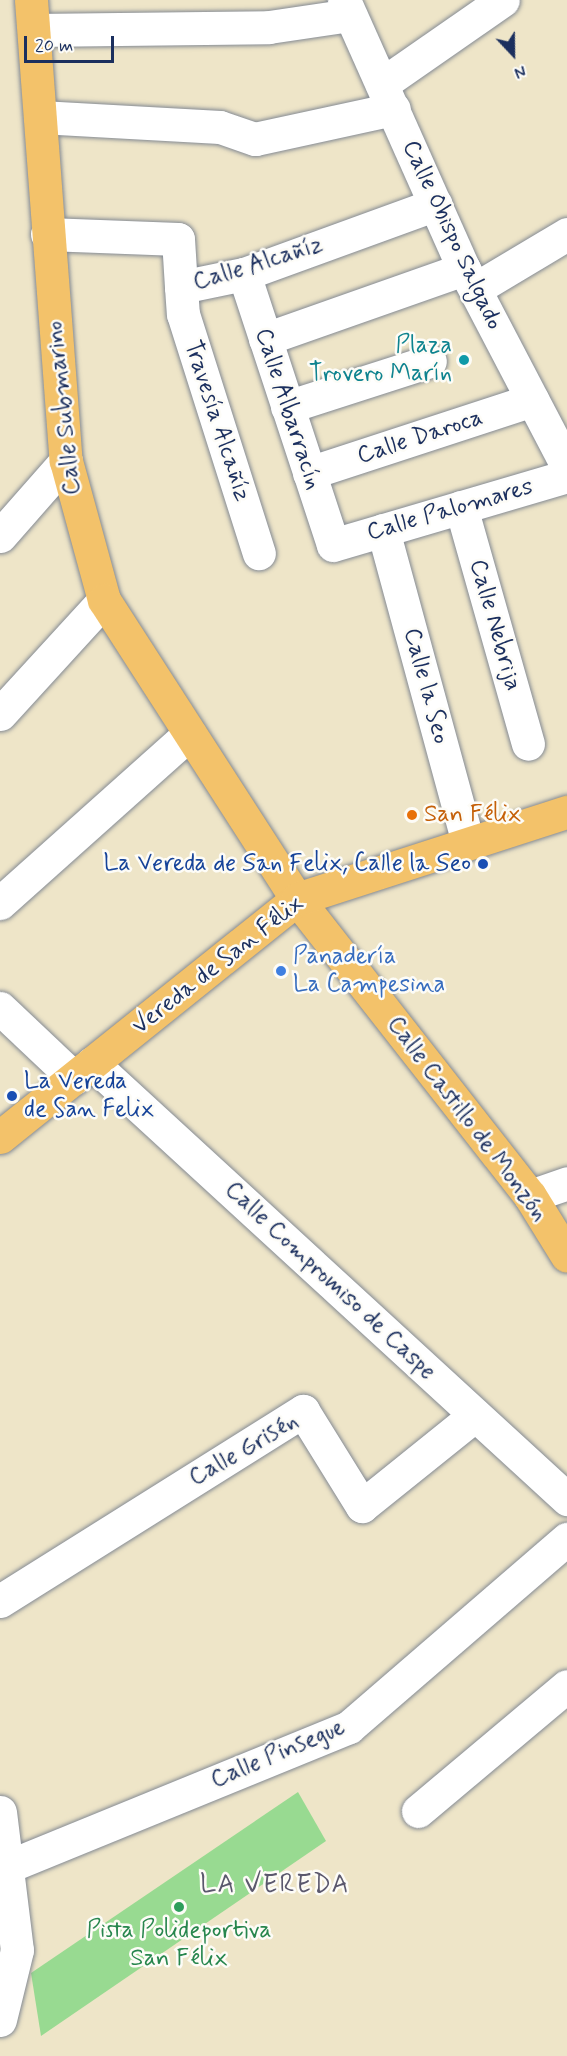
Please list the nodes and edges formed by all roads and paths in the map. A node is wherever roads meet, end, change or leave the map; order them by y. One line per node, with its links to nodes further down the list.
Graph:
1 (503, 0): 4 (street)
2 (347, 7): 3 (street); 4 (street, Calle Obispo Salgado)
3 (32, 15): 5 (main road, Calle Submarino)
4 (388, 96): 5 (street); 6 (street, Calle Obispo Salgado)
5 (40, 117): 7 (main road, Calle Submarino)
6 (436, 204): 9 (street, Calle Alcañíz); 10 (street, Calle Obispo Salgado)
7 (47, 234): 11 (street, Calle Alcañíz); 16 (main road, Calle Submarino)
8 (567, 234): 10 (street)
9 (244, 274): 11 (street, Calle Alcañíz); 12 (street, Calle Albarracín)
10 (470, 279): 12 (street); 14 (street, Calle Obispo Salgado)
11 (182, 287): 24 (street, Travesía Alcañíz)
12 (265, 339): 15 (street, Calle Albarracín)
13 (430, 361): 15 (street)
14 (532, 400): 17 (street, Calle Obispo Salgado); 18 (street, Calle Daroca)
15 (287, 407): 18 (street, Calle Albarracín)
16 (66, 461): 22 (street); 25 (main road, Calle Submarino)
17 (567, 466)
18 (309, 473): 23 (street, Calle Albarracín)
19 (567, 476): 20 (street, Calle Palomares)
20 (461, 507): 21 (street, Calle Palomares); 28 (street, Calle Nebrija)
21 (383, 530): 23 (street, Calle Palomares); 30 (street, Calle la Seo)
22 (0, 536)
23 (333, 545)
24 (259, 553)
25 (104, 600): 26 (street); 27 (main road, Calle Submarino)
26 (0, 714)
27 (189, 734): 31 (main road, Calle Submarino); 32 (street)
28 (528, 744)
29 (567, 812): 30 (main road, Vereda de San Félix)
30 (468, 842): 31 (main road, Vereda de San Félix)
31 (297, 899): 34 (main road, Vereda de San Félix); 37 (main road, Calle Castillo de Monzón)
32 (0, 903)
33 (0, 1008): 34 (street, Calle Compromiso de Caspe)
34 (83, 1071): 35 (main road, Vereda de San Félix); 39 (street, Calle Compromiso de Caspe)
35 (0, 1137)
36 (567, 1183): 37 (street)
37 (530, 1196): 38 (main road, Calle Castillo de Monzón)
38 (567, 1256)
39 (475, 1415): 40 (street, Calle Compromiso de Caspe); 42 (street, Calle Grisén)
40 (567, 1499)
41 (567, 1539): 46 (street, Calle Pinsegue)
42 (0, 1601)
43 (567, 1686): 44 (street)
44 (418, 1811)
45 (0, 1812): 46 (street)
46 (9, 1866): 47 (street)
47 (0, 2020)

